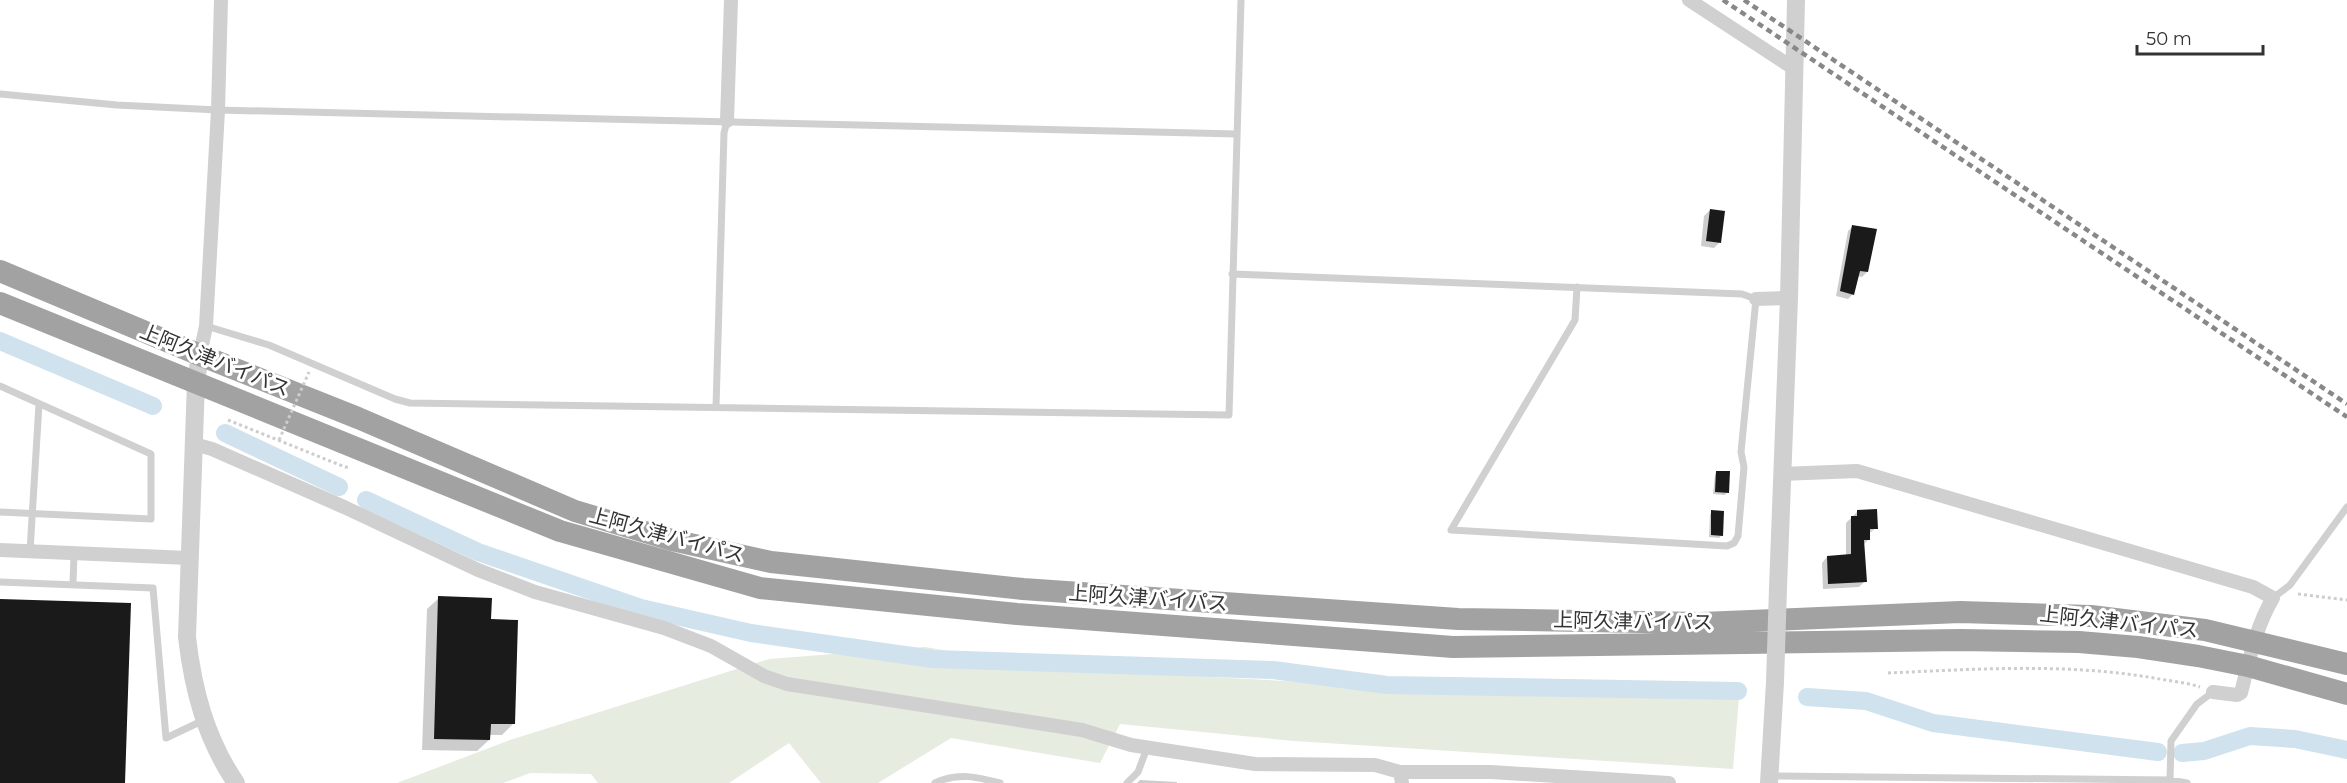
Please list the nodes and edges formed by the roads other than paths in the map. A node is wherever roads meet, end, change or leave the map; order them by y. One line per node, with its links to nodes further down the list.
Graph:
1 (221, 0): 8 (street)
2 (731, 0): 9 (street)
3 (1241, 0): 10 (lane)
4 (1689, 0): 6 (street)
5 (1796, 0): 6 (street)
6 (1793, 68): 14 (street)
7 (0, 94): 8 (lane)
8 (218, 110): 9 (lane); 17 (street)
9 (727, 122): 10 (lane); 22 (lane)
10 (1237, 134): 12 (lane)
11 (0, 271): 18 (highway, 上阿久津バイパス)
12 (1232, 274): 13 (lane); 22 (lane)
13 (1577, 287): 15 (lane); 15 (lane)
14 (1789, 298): 15 (street); 24 (street)
15 (1756, 299)
16 (0, 303): 19 (highway, 上阿久津バイパス)
17 (207, 326): 18 (street); 22 (lane)
18 (200, 355): 19 (street); 35 (highway, 上阿久津バイパス)
19 (196, 382): 23 (street); 37 (highway, 上阿久津バイパス)
20 (0, 386): 21 (lane)
21 (39, 404): 27 (lane); 27 (lane)
22 (716, 407)
23 (194, 444): 31 (street); 41 (street)
24 (1781, 474): 34 (street); 44 (street, bridge)
25 (2347, 507): 34 (lane)
26 (0, 512): 27 (lane)
27 (31, 514): 29 (lane)
28 (0, 550): 29 (street)
29 (30, 551): 30 (street)
30 (74, 553): 31 (street); 33 (lane)
31 (189, 558): 40 (street)
32 (0, 582): 33 (lane)
33 (74, 585): 40 (lane)
34 (2273, 598): 35 (street)
35 (2255, 641): 36 (highway, 上阿久津バイパス); 37 (street)
36 (2347, 664)
37 (2248, 666): 38 (street); 39 (highway, 上阿久津バイパス)
38 (2212, 692): 45 (lane)
39 (2347, 694)
40 (204, 720): 46 (street)
41 (1147, 748): 42 (street); 49 (lane)
42 (1401, 777): 43 (street)
43 (1542, 780): 50 (street)
44 (1769, 780): 45 (lane)
45 (2170, 780): 52 (lane)
46 (236, 783)
47 (935, 783): 48 (lane)
48 (1000, 783)
49 (1126, 783)
50 (1669, 783): 51 (lane)
51 (1678, 783)
52 (2187, 783)

